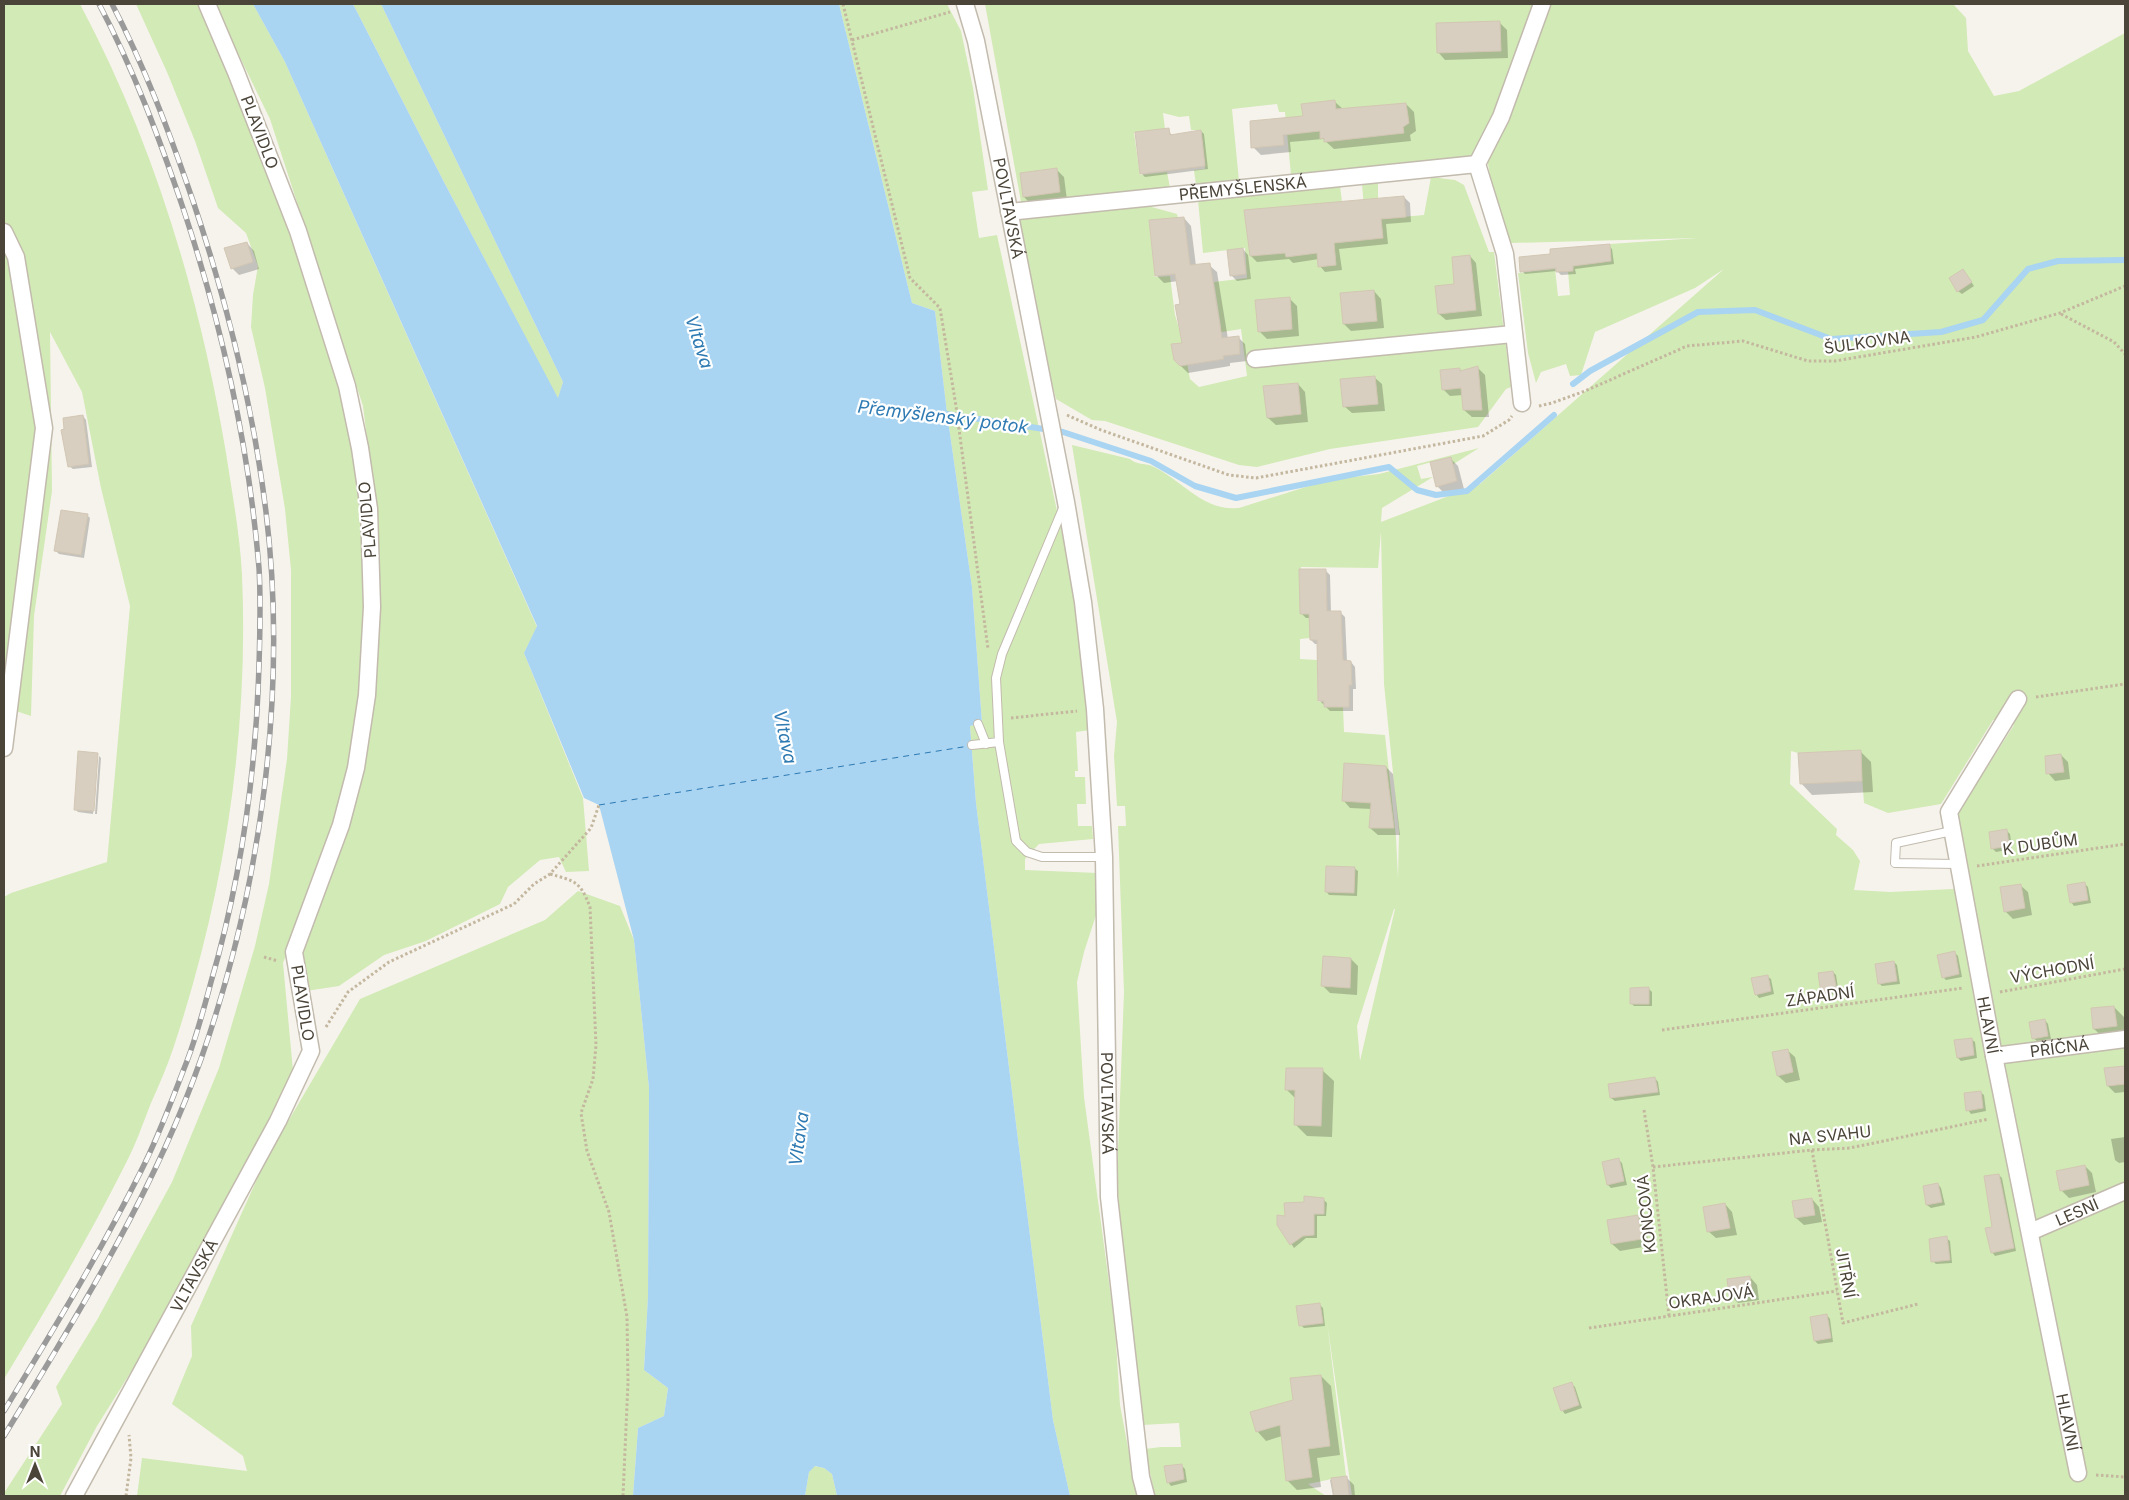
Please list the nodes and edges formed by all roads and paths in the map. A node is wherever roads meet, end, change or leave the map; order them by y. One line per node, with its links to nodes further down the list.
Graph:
1 (207, 4): 38 (street, PLAVIDLO)
2 (843, 4): 5 (path)
3 (1542, 4): 6 (street)
4 (968, 6): 5 (path); 7 (street, POVLTAVSKÁ)
5 (852, 40): 18 (path)
6 (1477, 164): 7 (street, PŘEMYŠLENSKÁ); 11 (street)
7 (1009, 212): 16 (street, POVLTAVSKÁ)
8 (4, 232): 27 (street)
9 (2125, 286): 10 (path, ŠULKOVNA)
10 (2060, 313): 12 (path); 15 (path, ŠULKOVNA)
11 (1513, 334): 13 (street); 14 (street)
12 (2125, 354)
13 (1255, 360)
14 (1522, 403): 16 (path)
15 (1552, 403)
16 (1047, 413): 17 (street, POVLTAVSKÁ)
17 (1066, 502): 21 (street, POVLTAVSKÁ); 22 (lane)
18 (988, 650)
19 (2125, 684): 20 (path)
20 (2018, 699): 29 (street, HLAVNÍ)
21 (1089, 710): 22 (path); 31 (street, POVLTAVSKÁ)
22 (998, 720): 24 (lane)
23 (978, 724): 25 (lane)
24 (999, 742): 25 (lane); 31 (lane)
25 (986, 744): 26 (lane)
26 (972, 745)
27 (4, 748)
28 (599, 805): 33 (path)
29 (1952, 831): 32 (street, HLAVNÍ); 32 (lane)
30 (2125, 844): 32 (path, K DUBŮM)
31 (1104, 857): 56 (street, POVLTAVSKÁ)
32 (1957, 866): 35 (street, HLAVNÍ)
33 (550, 874): 38 (path); 55 (path)
34 (2125, 969): 35 (path, VÝCHODNÍ)
35 (1982, 991): 36 (path, ZÁPADNÍ); 39 (street, HLAVNÍ)
36 (1662, 1030)
37 (2125, 1039): 39 (street, PŘÍČNÁ)
38 (311, 1051): 53 (street, VLTAVSKÁ)
39 (1994, 1056): 41 (street, HLAVNÍ)
40 (1644, 1110): 43 (path, KONCOVÁ)
41 (2007, 1115): 42 (path, NA SVAHU); 45 (street, HLAVNÍ)
42 (1812, 1150): 43 (path, NA SVAHU); 46 (path, JITŘNÍ)
43 (1654, 1167): 48 (path, KONCOVÁ)
44 (2125, 1191): 45 (street, LESNÍ)
45 (2030, 1232): 51 (street, HLAVNÍ)
46 (1837, 1291): 47 (path, JITŘNÍ); 48 (path, OKRAJOVÁ)
47 (1918, 1304)
48 (1670, 1316): 49 (path, OKRAJOVÁ)
49 (1589, 1328)
50 (129, 1428): 54 (path)
51 (2078, 1473): 52 (path)
52 (2125, 1477)
53 (74, 1496)
54 (126, 1496)
55 (622, 1496)
56 (1146, 1496)

